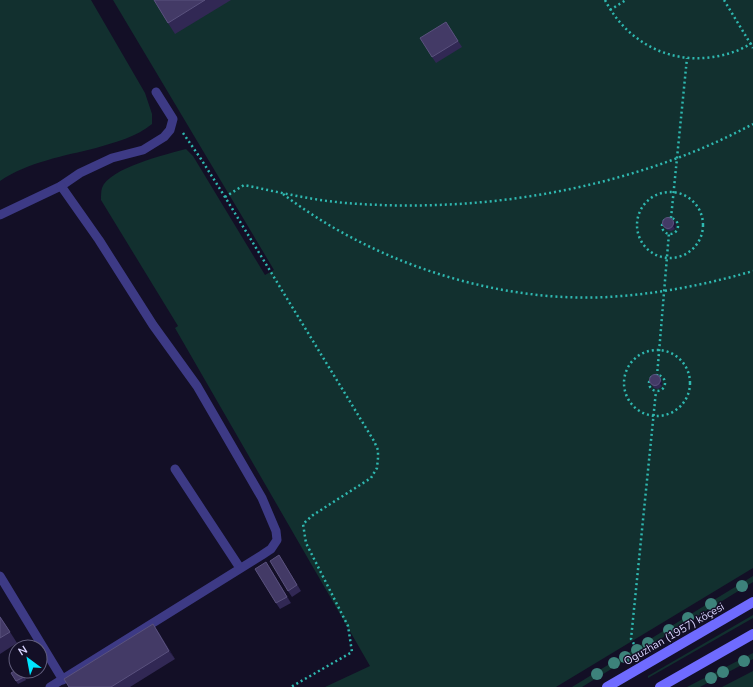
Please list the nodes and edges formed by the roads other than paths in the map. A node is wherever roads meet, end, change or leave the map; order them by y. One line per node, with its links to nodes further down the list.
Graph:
1 (156, 92): 2 (lane)
2 (61, 186): 3 (lane); 5 (lane)
3 (0, 215)
4 (175, 469): 5 (lane)
5 (240, 568): 9 (lane)
6 (0, 576): 9 (lane)
7 (753, 602): 11 (main road, Oguzhan (1957) köçesi)
8 (753, 634): 12 (main road)
9 (63, 680): 10 (lane)
10 (51, 687)
11 (607, 687)
12 (660, 687)

